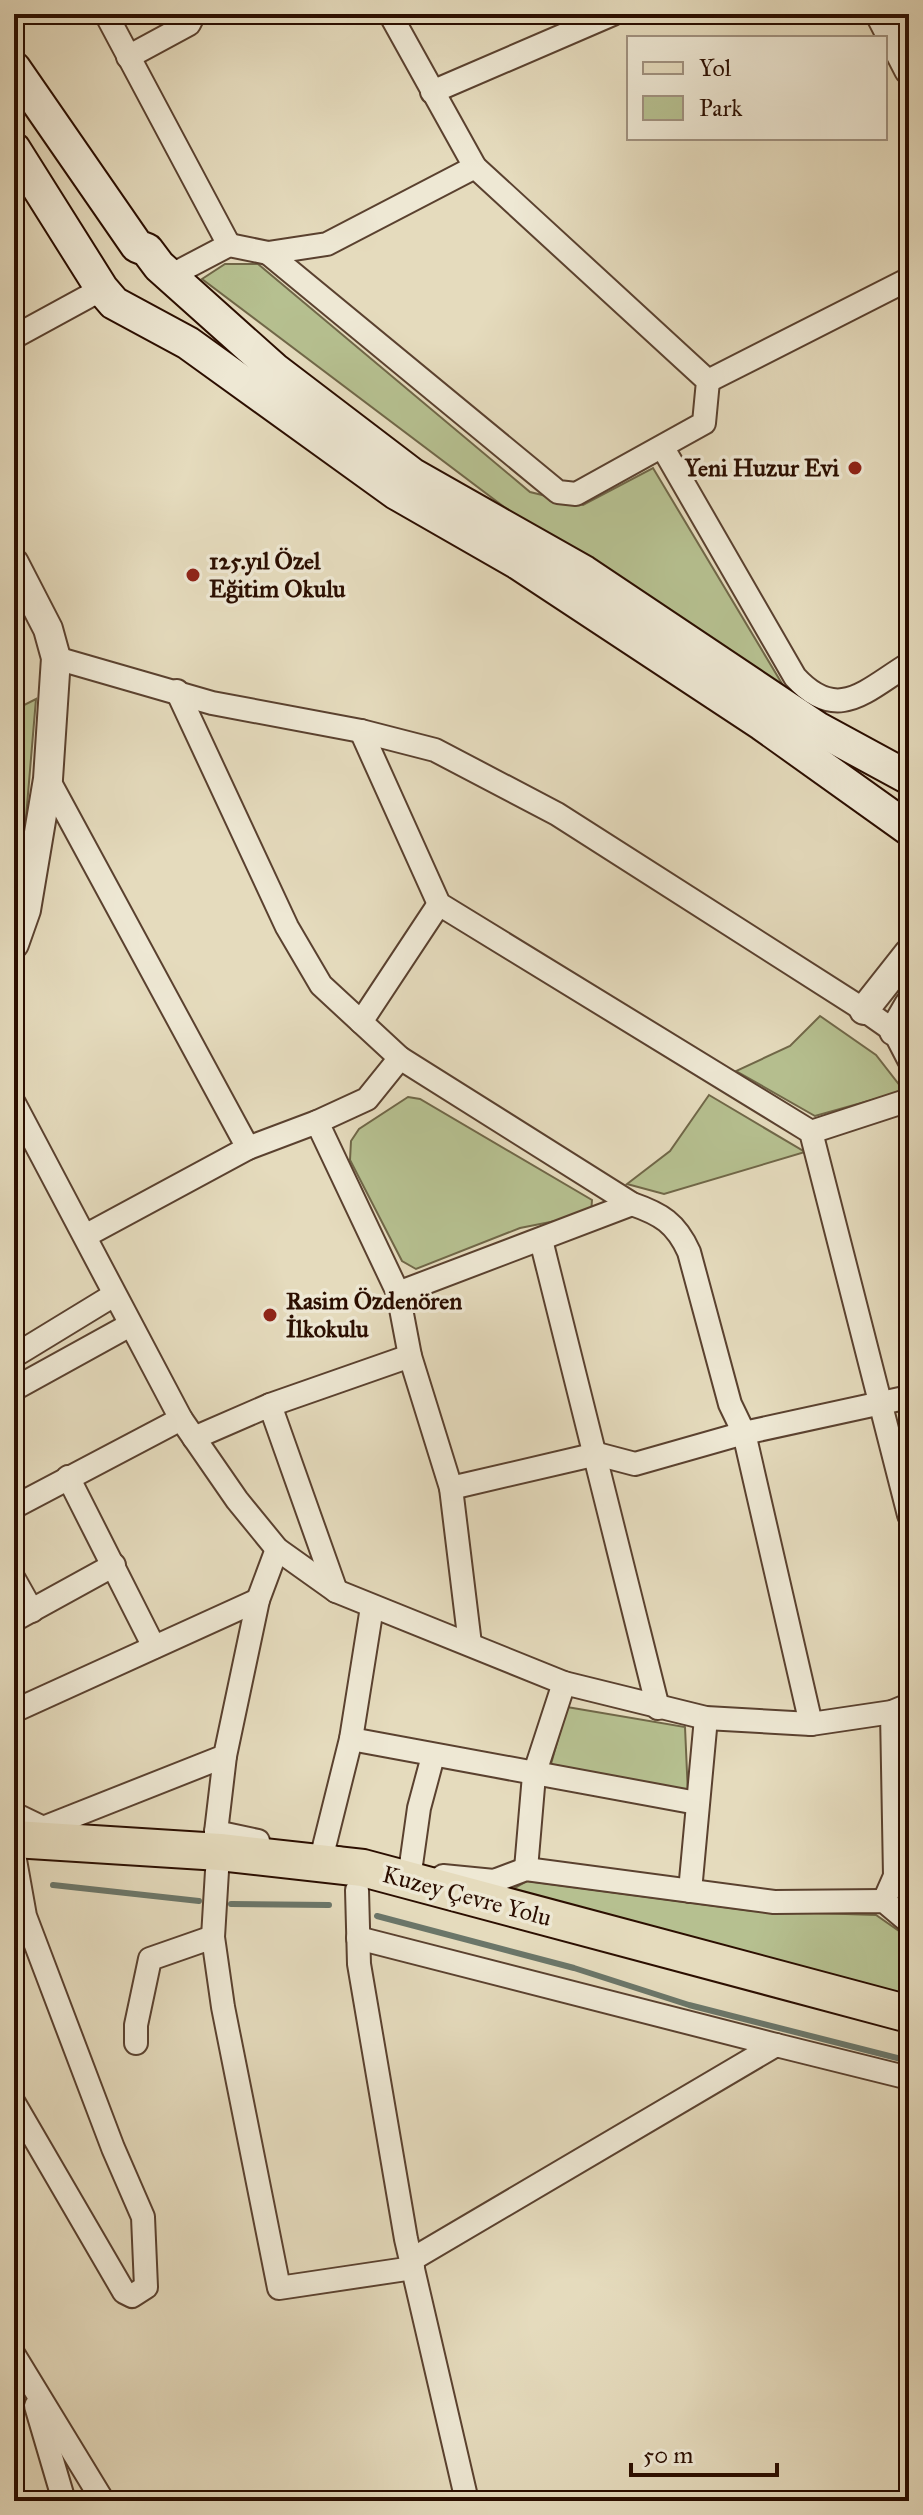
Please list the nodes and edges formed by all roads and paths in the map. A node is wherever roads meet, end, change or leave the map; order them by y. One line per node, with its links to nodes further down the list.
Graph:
1 (106, 14): 8 (street)
2 (194, 14): 8 (street)
3 (390, 14): 11 (street)
4 (613, 14): 11 (street)
5 (880, 14): 10 (street)
6 (894, 14): 7 (street)
7 (909, 41)
8 (128, 57): 14 (street)
9 (14, 68): 16 (main road)
10 (909, 70)
11 (432, 92): 13 (street)
12 (14, 149): 18 (main road)
13 (475, 167): 15 (street); 20 (street)
14 (229, 245): 15 (street); 16 (street)
15 (268, 253): 21 (street)
16 (156, 263): 18 (main road); 18 (main road); 29 (main road)
17 (909, 279): 20 (street)
18 (108, 292): 19 (street); 31 (main road)
19 (14, 337)
20 (708, 381): 21 (street)
21 (663, 448): 24 (street)
22 (14, 563): 23 (street)
23 (56, 658): 25 (street); 30 (street)
24 (909, 664)
25 (177, 691): 26 (street); 28 (street)
26 (212, 703): 27 (street); 28 (street)
27 (361, 731): 32 (street); 36 (street)
28 (196, 733): 37 (street)
29 (909, 778)
30 (48, 779): 33 (street); 45 (street)
31 (909, 829)
32 (439, 904): 37 (street); 44 (street)
33 (14, 944)
34 (909, 953): 36 (street)
35 (909, 1005): 38 (street)
36 (864, 1010): 38 (street)
37 (361, 1022): 39 (street)
38 (894, 1031): 40 (street)
39 (400, 1058): 43 (street); 46 (street)
40 (909, 1060)
41 (909, 1100): 44 (street)
42 (14, 1103): 47 (street)
43 (317, 1122): 45 (street); 49 (street)
44 (811, 1132): 56 (street)
45 (248, 1148): 47 (street)
46 (632, 1204): 48 (street); 59 (street)
47 (85, 1236): 50 (street)
48 (541, 1240): 49 (street); 61 (street)
49 (398, 1293): 53 (street)
50 (114, 1295): 51 (street); 52 (street)
51 (130, 1325): 54 (street); 58 (street)
52 (14, 1356)
53 (410, 1356): 57 (street); 63 (street)
54 (14, 1389)
55 (909, 1397): 56 (street)
56 (882, 1404): 59 (street); 65 (street)
57 (270, 1405): 60 (street); 69 (street)
58 (181, 1419): 60 (street); 62 (street)
59 (744, 1433): 61 (street); 80 (street)
60 (194, 1438): 66 (street)
61 (597, 1454): 63 (street); 76 (street)
62 (68, 1477): 64 (street); 67 (street)
63 (451, 1488): 73 (street)
64 (14, 1507)
65 (909, 1515)
66 (277, 1549): 69 (street); 70 (street)
67 (114, 1565): 72 (street); 74 (street)
68 (14, 1579): 72 (street)
69 (336, 1591): 71 (street)
70 (258, 1600): 74 (street); 82 (street)
71 (372, 1607): 73 (street); 81 (street)
72 (23, 1615)
73 (470, 1644): 75 (street)
74 (154, 1647): 78 (street)
75 (564, 1683): 76 (street); 84 (street)
76 (658, 1708): 79 (street)
77 (900, 1708): 80 (street); 95 (street)
78 (14, 1711)
79 (706, 1718): 80 (street); 85 (street)
80 (811, 1724)
81 (351, 1739): 83 (street); 89 (street)
82 (225, 1756): 86 (street); 88 (street)
83 (433, 1756): 84 (street); 92 (street)
84 (534, 1775): 85 (street); 91 (street)
85 (697, 1803): 94 (street)
86 (14, 1814)
87 (14, 1839): 88 (main road, Kuzey Çevre Yolu)
88 (218, 1852): 89 (street); 90 (main road, Kuzey Çevre Yolu); 93 (main road, Kuzey Çevre Yolu); 97 (street); 99 (main road, Kuzey Çevre Yolu)
89 (322, 1855): 92 (street)
90 (14, 1860): 104 (street)
91 (526, 1869): 92 (street); 94 (street)
92 (410, 1872)
93 (357, 1890): 98 (street); 100 (main road, Kuzey Çevre Yolu)
94 (690, 1891): 95 (street)
95 (884, 1901): 96 (street)
96 (909, 1922)
97 (213, 1937): 101 (street); 105 (street)
98 (358, 1938): 102 (street); 105 (street)
99 (909, 2014)
100 (909, 2034)
101 (136, 2043)
102 (776, 2045): 103 (street); 105 (street)
103 (909, 2078)
104 (14, 2103)
105 (412, 2264): 110 (street)
106 (14, 2355): 107 (street)
107 (28, 2378): 108 (street); 109 (street)
108 (64, 2501)
109 (103, 2501)
110 (467, 2501)

